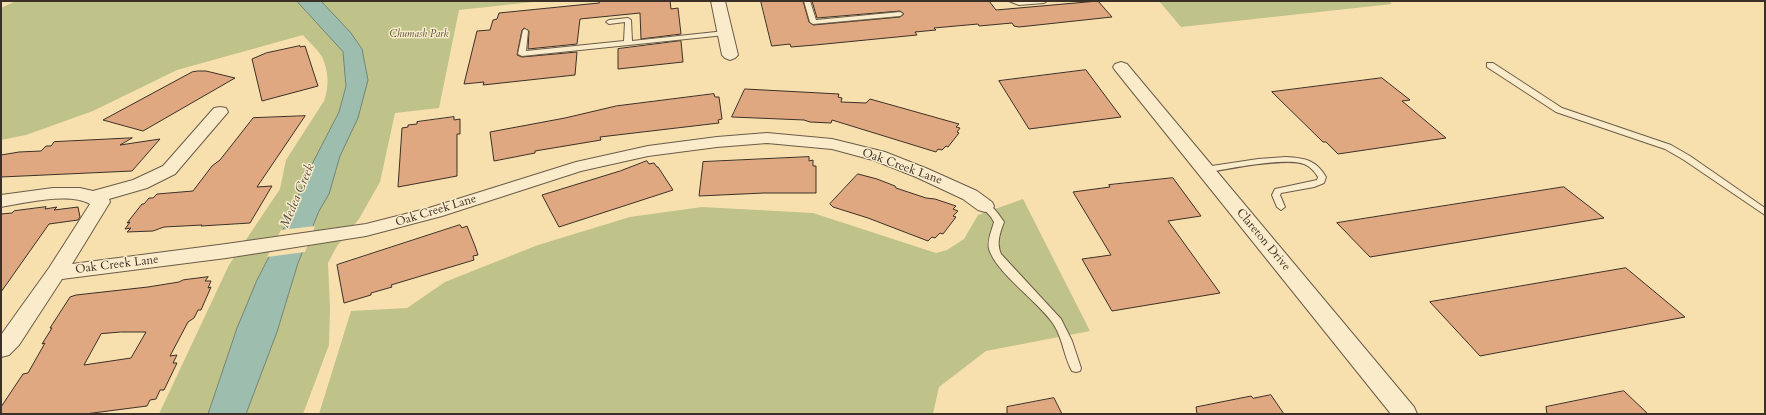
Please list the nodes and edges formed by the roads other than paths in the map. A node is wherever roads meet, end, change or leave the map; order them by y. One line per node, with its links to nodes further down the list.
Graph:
1 (718, 1): 8 (street)
2 (807, 1): 5 (lane)
3 (1012, 1): 4 (lane)
4 (1044, 1)
5 (900, 14)
6 (609, 22): 9 (lane)
7 (525, 31): 9 (lane)
8 (725, 32): 9 (lane); 10 (street)
9 (628, 43)
10 (730, 55)
11 (1490, 65): 19 (lane)
12 (1121, 67): 14 (street, Clareton Drive)
13 (220, 112): 15 (street)
14 (1205, 170): 18 (lane); 23 (street, Clareton Drive)
15 (95, 198): 16 (street); 20 (street, Oak Creek Lane)
16 (1, 201)
17 (985, 206): 20 (street, Oak Creek Lane); 22 (lane)
18 (1281, 207)
19 (1765, 212)
20 (56, 273): 21 (street)
21 (1, 349)
22 (1076, 368)
23 (1405, 414)

